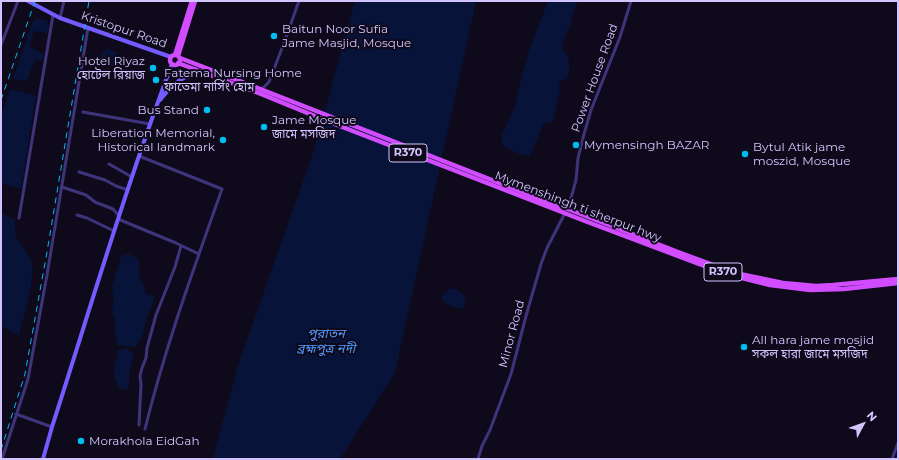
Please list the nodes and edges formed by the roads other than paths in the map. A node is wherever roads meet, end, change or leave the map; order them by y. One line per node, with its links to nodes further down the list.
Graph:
1 (18, 1): 12 (street)
2 (28, 1): 8 (main road, Kristopur Road)
3 (64, 1): 10 (street)
4 (192, 1): 13 (main road)
5 (195, 1): 13 (main road)
6 (298, 1): 16 (street)
7 (631, 1): 26 (street, Power House Road)
8 (33, 2): 9 (main road, Kristopur Road)
9 (53, 15): 10 (main road, Kristopur Road); 29 (street)
10 (60, 18): 11 (main road, Kristopur Road)
11 (88, 28): 13 (main road, Kristopur Road); 24 (street)
12 (1, 45)
13 (176, 58): 14 (main road); 15 (main road, Kristopur Road); 16 (main road, Kristopur Road)
14 (172, 64): 17 (main road)
15 (207, 74): 16 (main road, Kristopur Road); 17 (main road)
16 (262, 91): 26 (main road, Mymenshingh ti sherpur hwy / R370)
17 (157, 103): 19 (main road)
18 (83, 112): 19 (street)
19 (150, 124): 20 (main road)
20 (139, 156): 23 (main road); 32 (street)
21 (109, 164): 23 (street)
22 (79, 172): 25 (street)
23 (132, 177): 25 (main road)
24 (62, 187): 28 (street); 35 (street)
25 (128, 190): 28 (main road)
26 (566, 211): 33 (main road, Mymenshingh ti sherpur hwy / R370); 34 (main road, Mymenshingh ti sherpur hwy / R370); 42 (street, Minor Road)
27 (77, 215): 30 (street)
28 (119, 217): 30 (main road); 31 (street)
29 (19, 218)
30 (114, 231): 37 (main road)
31 (181, 246): 32 (street); 36 (street)
32 (199, 254): 38 (street)
33 (898, 279)
34 (898, 283)
35 (16, 414): 37 (street); 40 (street)
36 (139, 425)
37 (52, 427): 41 (main road)
38 (145, 429)
39 (898, 443): 43 (street)
40 (2, 459)
41 (43, 459)
42 (478, 459)
43 (892, 459)

